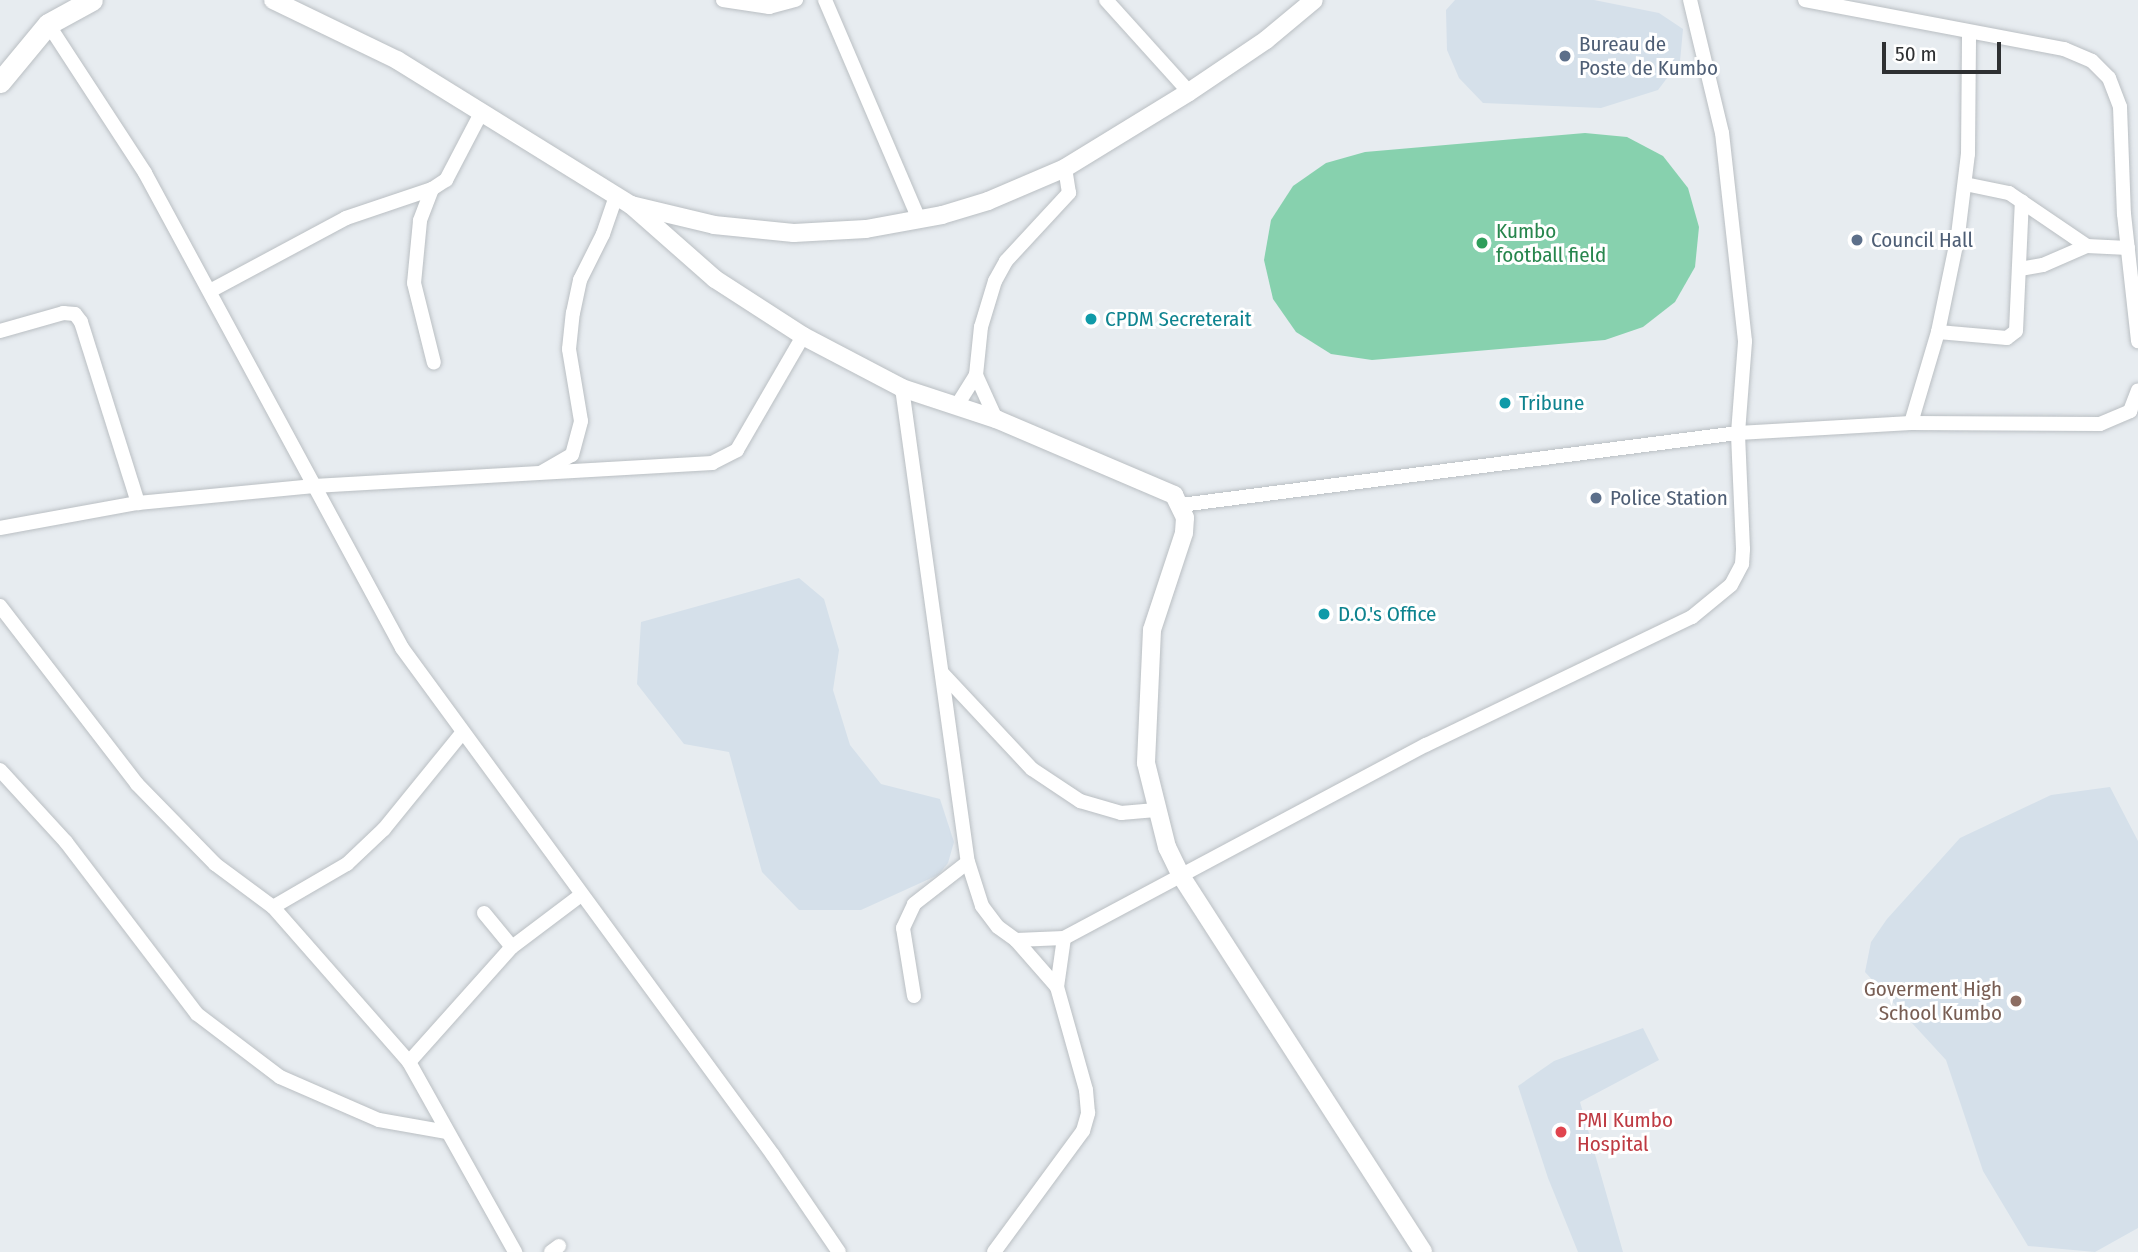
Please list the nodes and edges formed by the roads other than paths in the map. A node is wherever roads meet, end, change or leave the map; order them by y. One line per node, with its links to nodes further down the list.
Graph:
1 (92, 0): 10 (main road)
2 (273, 0): 14 (street)
3 (723, 0): 4 (street)
4 (796, 0)
5 (825, 0): 20 (street)
6 (1106, 0): 13 (street)
7 (1314, 0): 13 (street)
8 (1690, 0): 37 (street)
9 (1805, 0): 11 (street)
10 (48, 24): 12 (main road); 24 (street)
11 (1969, 34): 16 (street); 22 (street)
12 (0, 82)
13 (1189, 92): 15 (street)
14 (482, 111): 17 (street); 18 (street)
15 (1066, 168): 20 (street); 30 (street)
16 (1965, 184): 19 (street); 26 (street)
17 (432, 189): 24 (street); 29 (street)
18 (623, 201): 20 (street); 27 (street); 38 (street)
19 (2022, 201): 21 (street); 23 (street)
20 (919, 219)
21 (2087, 246): 22 (street); 23 (street)
22 (2128, 248): 28 (street)
23 (2020, 270): 26 (street)
24 (210, 291): 39 (street)
25 (0, 331): 40 (street)
26 (1938, 332): 36 (street)
27 (803, 336): 31 (street); 38 (street)
28 (2138, 341)
29 (434, 363)
30 (976, 375): 33 (street); 35 (street)
31 (902, 388): 33 (street); 44 (street)
32 (2138, 390): 34 (street)
33 (957, 407): 35 (street)
34 (2134, 414): 36 (street)
35 (996, 419): 41 (street)
36 (1911, 423): 37 (street)
37 (1738, 433): 41 (street); 49 (street)
38 (539, 474): 39 (street)
39 (314, 486): 40 (street); 45 (street)
40 (138, 503): 42 (street)
41 (1181, 505): 47 (street)
42 (0, 528)
43 (0, 606): 51 (street)
44 (943, 674): 47 (street); 48 (street)
45 (462, 733): 50 (street); 51 (street)
46 (0, 770): 59 (street)
47 (1156, 810): 49 (street)
48 (968, 862): 54 (street); 57 (street)
49 (1181, 876): 53 (street); 63 (street)
50 (581, 895): 55 (street); 61 (street)
51 (273, 907): 58 (street)
52 (484, 913): 55 (street)
53 (1064, 938): 54 (street); 56 (street)
54 (1016, 940): 56 (street)
55 (512, 947): 58 (street)
56 (1057, 987): 62 (street)
57 (914, 996)
58 (409, 1062): 59 (street)
59 (447, 1132): 60 (street)
60 (515, 1252)
61 (839, 1252)
62 (994, 1252)
63 (1423, 1252)

